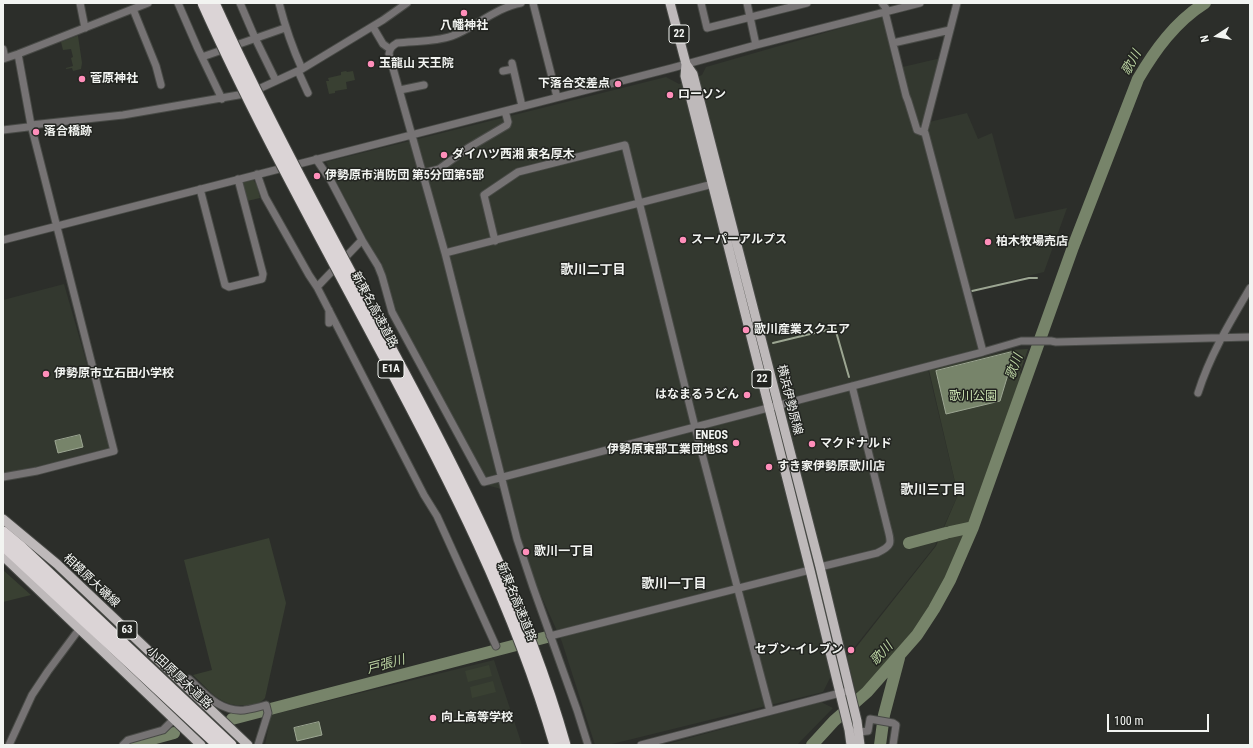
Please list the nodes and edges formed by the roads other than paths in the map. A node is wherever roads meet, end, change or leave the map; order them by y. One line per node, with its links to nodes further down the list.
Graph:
1 (80, 3): 23 (street)
2 (148, 3): 19 (street)
3 (178, 3): 32 (street)
4 (203, 3): 101 (highway, 新東名高速道路 / E1A, bridge)
5 (214, 3): 102 (highway, 新東名高速道路 / E1A, bridge)
6 (240, 3): 26 (street)
7 (279, 3): 24 (street)
8 (407, 3): 22 (street)
9 (521, 3): 18 (street)
10 (533, 3): 42 (street)
11 (670, 3): 34 (main road, 横浜伊勢原線 / 22)
12 (701, 3): 21 (street)
13 (747, 3): 21 (street)
14 (807, 3): 21 (street)
15 (882, 3): 20 (street)
16 (920, 3): 20 (street)
17 (956, 3): 25 (street)
18 (509, 5): 30 (street)
19 (133, 9): 23 (street); 38 (street)
20 (886, 11): 27 (street); 28 (street)
21 (751, 18): 28 (street)
22 (372, 27): 30 (street); 35 (street)
23 (85, 28): 31 (street)
24 (285, 28): 26 (street); 35 (street)
25 (950, 30): 27 (street); 48 (street)
26 (255, 38): 32 (street); 37 (street)
27 (893, 44): 48 (street)
28 (756, 45): 34 (street)
29 (3, 49): 33 (street)
30 (390, 49): 40 (street)
31 (18, 54): 33 (street); 46 (street)
32 (202, 57): 43 (street)
33 (4, 59)
34 (686, 64): 42 (street); 54 (main road, 横浜伊勢原線 / 22); 71 (main road, 横浜伊勢原線 / 22)
35 (300, 70): 37 (street); 41 (street)
36 (503, 71): 44 (street)
37 (276, 81): 43 (street)
38 (161, 85)
39 (424, 85): 40 (street)
40 (400, 90): 49 (street)
41 (305, 91)
42 (557, 97): 44 (street)
43 (222, 99): 46 (street)
44 (522, 106): 45 (street)
45 (505, 111): 49 (street); 51 (street)
46 (31, 125): 47 (street); 57 (street)
47 (3, 130)
48 (925, 133): 68 (street)
49 (412, 135): 50 (street); 51 (street)
50 (316, 159): 52 (street); 59 (street)
51 (423, 173): 61 (street)
52 (257, 174): 53 (street); 62 (street)
53 (238, 179): 55 (street); 55 (street)
54 (713, 184): 56 (street); 72 (main road, 横浜伊勢原線 / 22)
55 (200, 189): 57 (street)
56 (640, 204): 60 (street); 60 (street); 73 (street)
57 (57, 226): 58 (street); 74 (street)
58 (3, 240)
59 (362, 240): 62 (street); 76 (street)
60 (495, 241): 61 (street)
61 (445, 253): 76 (street)
62 (317, 287): 64 (street)
63 (1250, 288): 67 (street)
64 (329, 310): 65 (street); 87 (street)
65 (328, 323)
66 (1250, 337): 67 (street)
67 (1220, 338): 68 (street); 70 (street)
68 (983, 352): 69 (street)
69 (852, 386): 71 (street); 82 (street)
70 (1198, 393)
71 (778, 405): 72 (street); 82 (main road, 横浜伊勢原線 / 22)
72 (769, 408): 73 (street); 83 (main road, 横浜伊勢原線 / 22)
73 (695, 427): 76 (street); 84 (street)
74 (14, 474): 75 (street); 77 (street)
75 (3, 477)
76 (502, 477): 86 (street)
77 (3, 481)
78 (3, 518): 88 (main road, 相模原大磯線 / 63)
79 (3, 532): 98 (highway, 小田原厚木道路)
80 (3, 544): 97 (highway, 小田原厚木道路)
81 (3, 556): 85 (main road)
82 (820, 568): 90 (main road, 横浜伊勢原線 / 22)
83 (810, 570): 84 (street); 89 (main road, 横浜伊勢原線 / 22)
84 (738, 589): 86 (street); 91 (street)
85 (80, 628): 92 (main road); 95 (street)
86 (550, 636): 103 (street)
87 (496, 646)
88 (181, 682): 99 (main road, 相模原大磯線 / 63); 100 (street)
89 (840, 693): 90 (street); 91 (street); 105 (main road, 横浜伊勢原線 / 22)
90 (850, 693): 93 (main road, 横浜伊勢原線 / 22)
91 (770, 711): 104 (street)
92 (174, 719): 94 (main road); 96 (street)
93 (859, 732): 106 (main road, 横浜伊勢原線 / 22); 107 (street)
94 (195, 743)
95 (9, 745)
96 (124, 745)
97 (218, 745)
98 (231, 745)
99 (248, 745)
100 (258, 745)
101 (555, 745)
102 (565, 745)
103 (588, 745)
104 (641, 745)
105 (851, 745)
106 (860, 745)
107 (893, 745)

